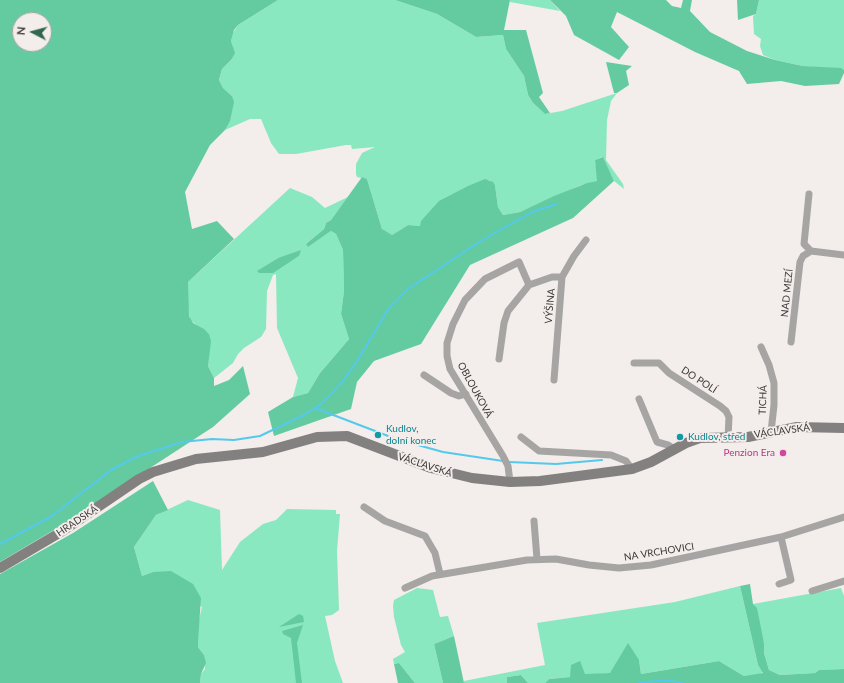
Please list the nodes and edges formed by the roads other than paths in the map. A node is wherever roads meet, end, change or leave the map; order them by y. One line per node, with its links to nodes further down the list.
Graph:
1 (809, 194): 3 (street)
2 (586, 240): 5 (street, VÝŠINA)
3 (811, 251): 4 (street); 7 (street, NAD MEZÍ)
4 (844, 255)
5 (562, 277): 6 (street); 12 (street, VÝŠINA)
6 (529, 285): 9 (street); 13 (street, OBLOUKOVÁ)
7 (791, 342)
8 (761, 347): 16 (street, TICHÁ)
9 (499, 359)
10 (634, 363): 18 (street, DO POLÍ)
11 (424, 375): 13 (street)
12 (554, 380)
13 (466, 394): 22 (street, OBLOUKOVÁ)
14 (639, 399): 19 (street)
15 (844, 428): 16 (street, VÁCLAVSKÁ)
16 (771, 432): 18 (street, VÁCLAVSKÁ)
17 (521, 437): 20 (street)
18 (728, 438): 19 (street, VÁCLAVSKÁ)
19 (674, 449): 20 (street, VÁCLAVSKÁ)
20 (632, 469): 22 (street, VÁCLAVSKÁ)
21 (152, 472): 22 (street, VÁCLAVSKÁ); 28 (street, HRADSKÁ)
22 (510, 482)
23 (364, 507): 29 (street)
24 (844, 518): 26 (street, NA VRCHOVICI)
25 (534, 521): 27 (street)
26 (781, 537): 27 (street, NA VRCHOVICI); 31 (street)
27 (537, 560): 29 (street, NA VRCHOVICI)
28 (0, 568)
29 (440, 574): 32 (street, NA VRCHOVICI)
30 (844, 581): 33 (street)
31 (779, 584)
32 (405, 588)
33 (812, 591)

